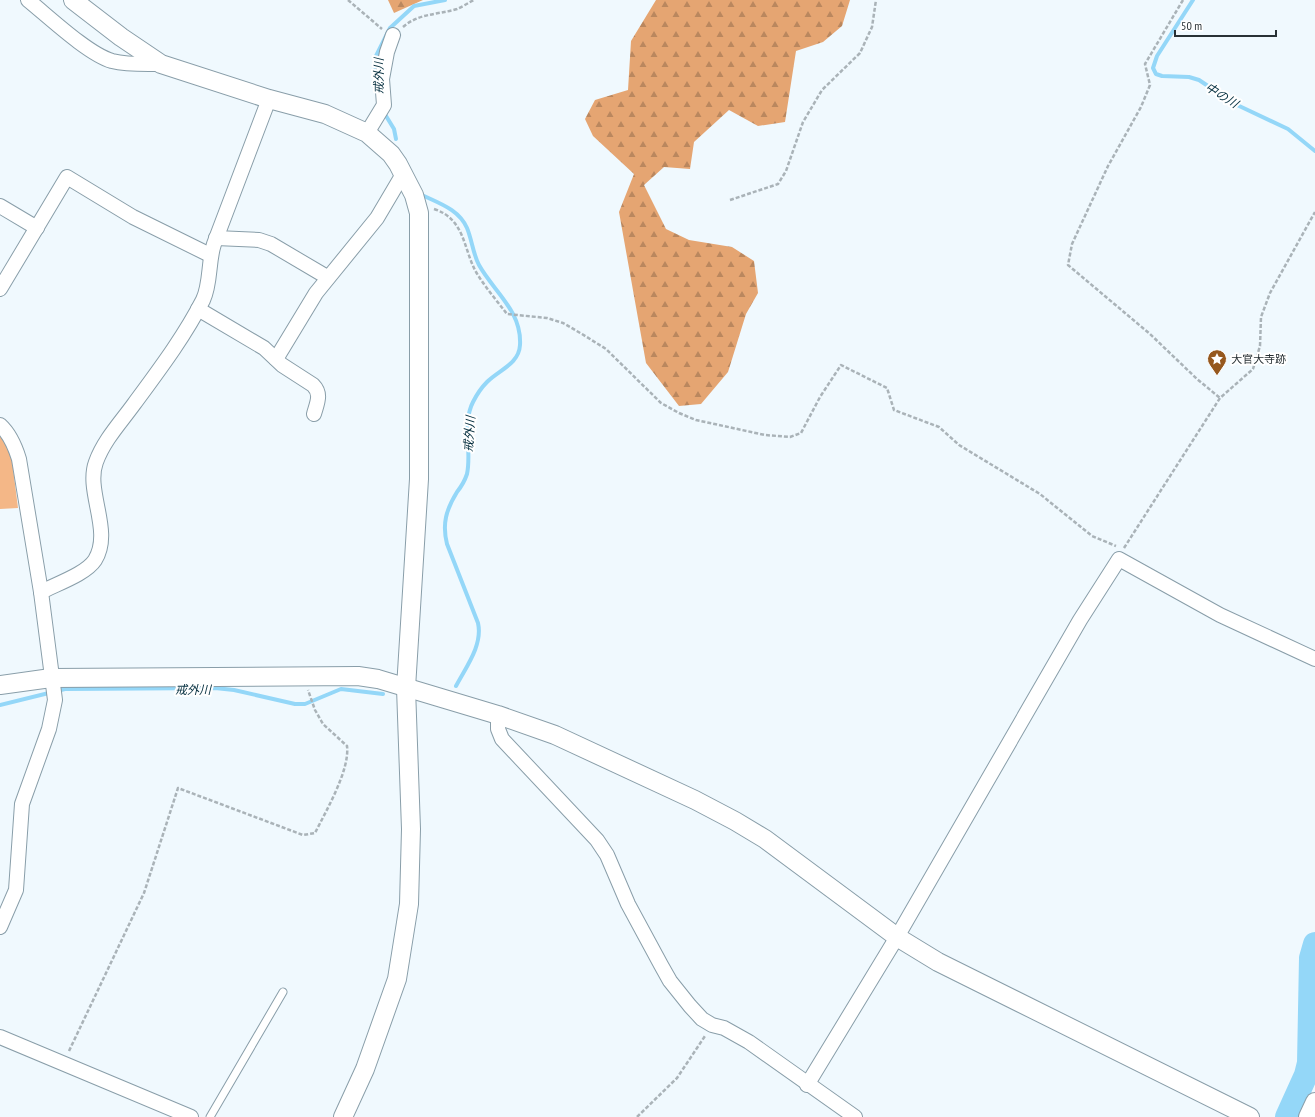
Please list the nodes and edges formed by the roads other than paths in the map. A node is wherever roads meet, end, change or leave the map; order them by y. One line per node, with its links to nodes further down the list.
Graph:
1 (28, 0): 4 (street)
2 (73, 0): 4 (street)
3 (393, 35): 6 (street)
4 (161, 64): 5 (street)
5 (269, 99): 6 (street); 10 (street)
6 (367, 133): 7 (street)
7 (403, 174): 12 (street); 22 (street)
8 (0, 206): 9 (street)
9 (36, 228): 11 (street); 13 (street)
10 (216, 238): 11 (street); 12 (street)
11 (210, 255): 14 (street)
12 (327, 277): 15 (street)
13 (0, 289)
14 (198, 309): 15 (street); 18 (street)
15 (276, 359): 16 (street)
16 (314, 414)
17 (0, 425): 18 (street)
18 (41, 592): 20 (street)
19 (1315, 659): 25 (street)
20 (51, 678): 21 (street); 22 (street); 24 (street)
21 (0, 685)
22 (406, 688): 23 (street); 32 (street)
23 (498, 715): 25 (street); 28 (street)
24 (0, 927)
25 (897, 937): 28 (street); 34 (street)
26 (283, 992): 31 (lane)
27 (0, 1037): 30 (street)
28 (807, 1085): 33 (street)
29 (1315, 1102): 35 (street)
30 (192, 1117)
31 (210, 1117)
32 (343, 1117)
33 (855, 1117)
34 (1250, 1117)
35 (1308, 1117)

